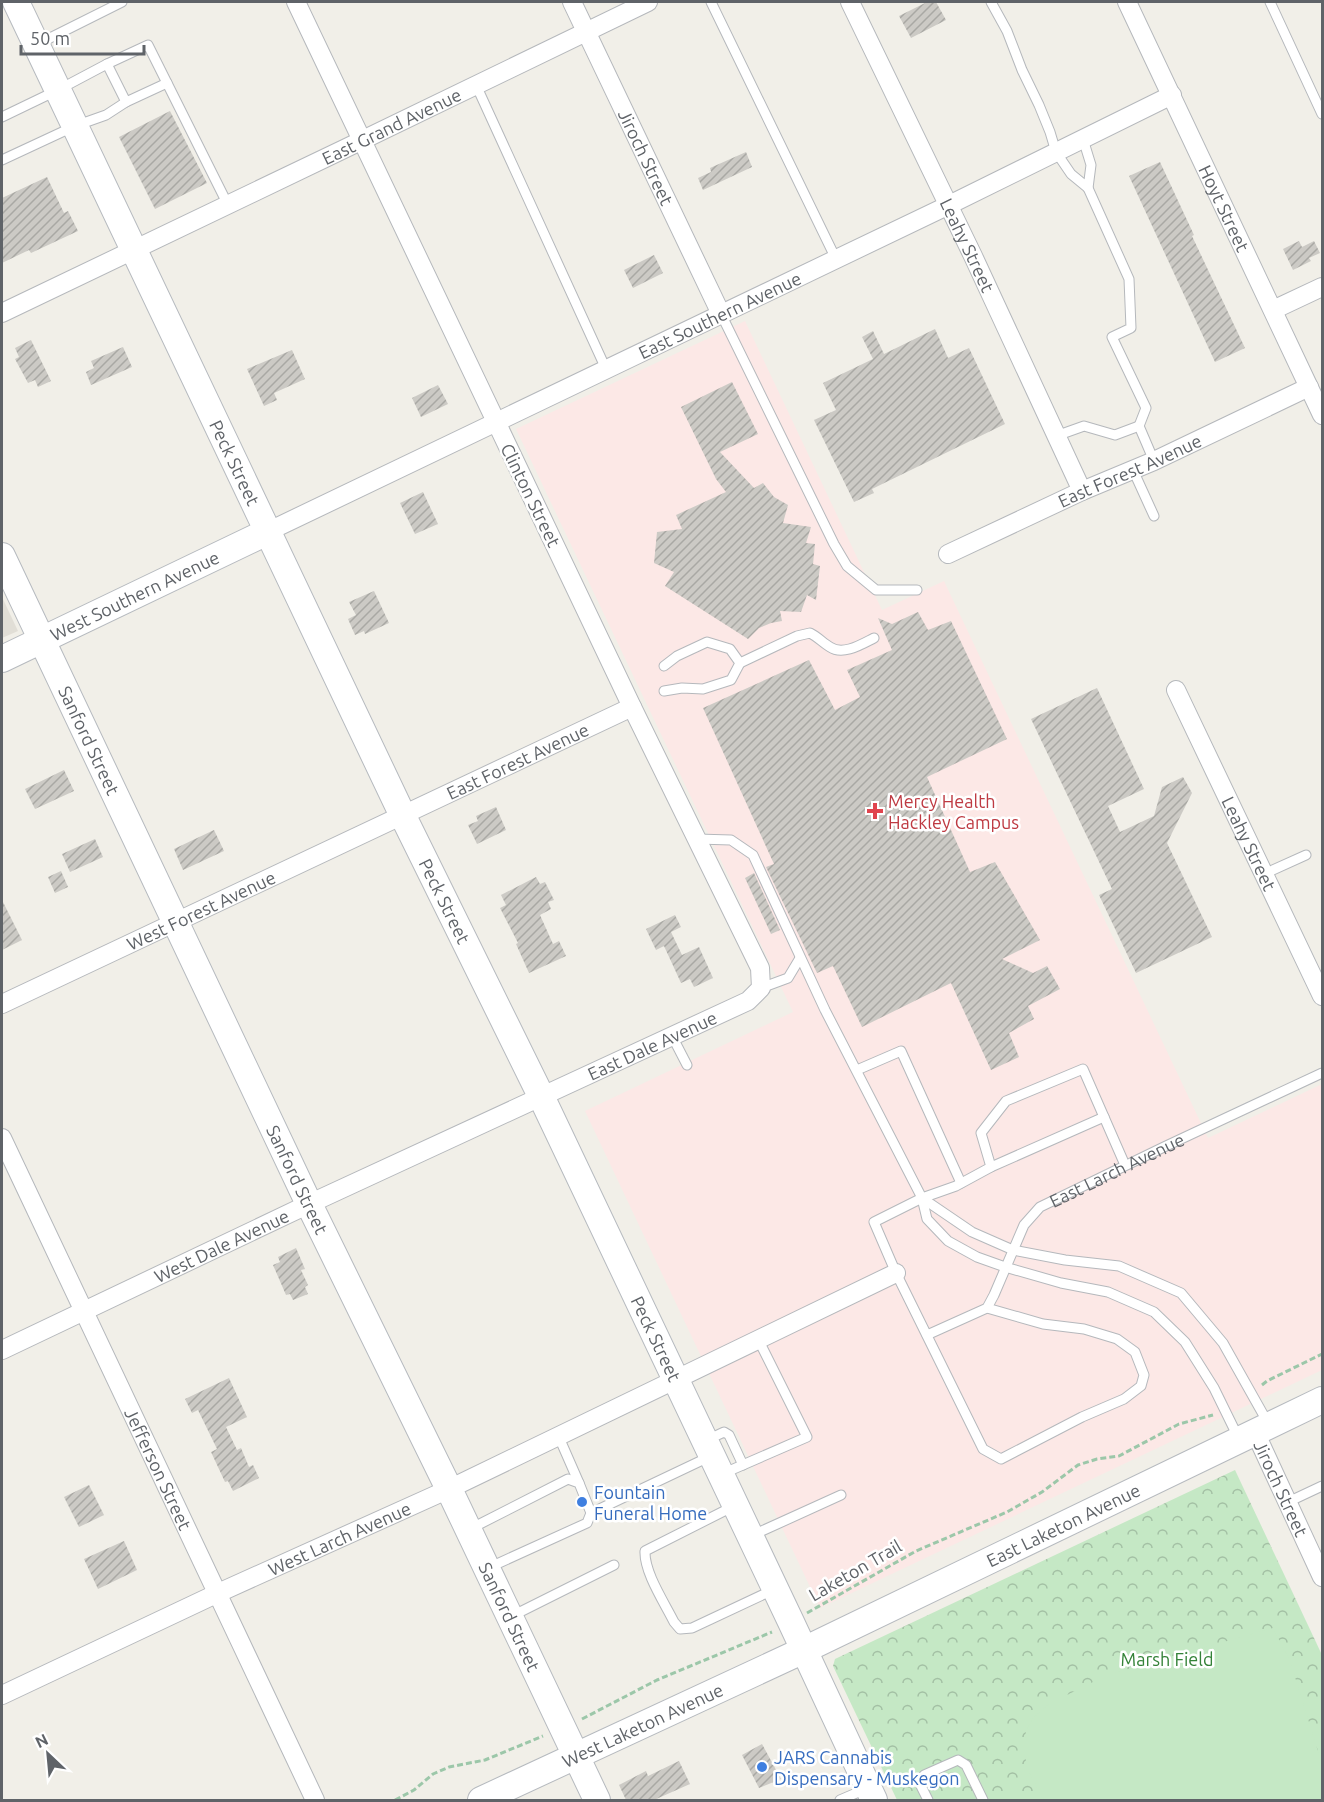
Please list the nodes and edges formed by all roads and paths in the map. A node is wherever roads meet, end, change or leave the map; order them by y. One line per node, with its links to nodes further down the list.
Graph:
1 (16, 2): 12 (street, Peck Street)
2 (122, 2): 12 (lane)
3 (296, 2): 23 (street, Clinton Street)
4 (572, 2): 11 (street, Jiroch Street)
5 (648, 2): 11 (street, East Grand Avenue)
6 (711, 2): 30 (lane)
7 (850, 2): 28 (street, Leahy Street)
8 (991, 2): 24 (lane)
9 (1128, 2): 17 (street, Hoyt Street)
10 (1269, 2): 19 (lane)
11 (586, 31): 15 (street, East Grand Avenue); 34 (street, Jiroch Street)
12 (36, 46): 16 (street, Peck Street)
13 (108, 64): 14 (lane); 16 (lane); 18 (lane)
14 (167, 83): 18 (lane); 27 (lane)
15 (476, 85): 23 (street, East Grand Avenue); 35 (lane)
16 (58, 90): 20 (lane); 21 (street, Peck Street)
17 (1172, 96): 22 (street, East Southern Avenue); 32 (street, Hoyt Street)
18 (126, 102): 21 (lane)
19 (1323, 114)
20 (2, 117)
21 (75, 126): 25 (lane); 29 (street, Peck Street)
22 (1083, 139): 24 (street, East Southern Avenue); 26 (lane)
23 (361, 141): 27 (street, East Grand Avenue); 38 (street, Clinton Street)
24 (1056, 152): 26 (lane); 28 (street, East Southern Avenue)
25 (2, 160)
26 (1088, 188): 39 (lane)
27 (228, 205): 29 (street, East Grand Avenue)
28 (949, 205): 30 (street, East Southern Avenue); 40 (street, Leahy Street)
29 (134, 251): 33 (street, East Grand Avenue); 45 (street, Peck Street)
30 (836, 259): 34 (street, East Southern Avenue)
31 (1323, 287): 32 (street)
32 (1273, 310): 36 (street, Hoyt Street)
33 (2, 313)
34 (721, 314): 35 (street, East Southern Avenue); 48 (lane)
35 (606, 369): 38 (street, East Southern Avenue)
36 (1310, 387): 37 (street, Hoyt Street); 41 (street, East Forest Avenue)
37 (1323, 415)
38 (496, 422): 45 (street, East Southern Avenue); 56 (street, Clinton Street)
39 (1139, 426): 40 (lane); 41 (lane)
40 (1056, 436): 43 (street, Leahy Street)
41 (1154, 461): 42 (street, East Forest Avenue)
42 (1133, 470): 43 (street, East Forest Avenue); 44 (lane)
43 (1082, 491): 46 (street, East Forest Avenue)
44 (1154, 516)
45 (267, 532): 50 (street, West Southern Avenue); 57 (street, Peck Street)
46 (948, 554)
47 (2, 556): 50 (street, Sanford Street)
48 (917, 590)
49 (874, 638): 52 (lane)
50 (41, 640): 51 (street, West Southern Avenue); 61 (street, Sanford Street)
51 (2, 659)
52 (740, 663): 53 (lane); 55 (lane)
53 (664, 666)
54 (1176, 690): 60 (street, Leahy Street)
55 (664, 691)
56 (632, 707): 57 (street, East Forest Avenue); 58 (street, Clinton Street)
57 (402, 814): 61 (street, West Forest Avenue); 70 (street, Peck Street)
58 (697, 839): 62 (lane); 63 (street, Clinton Street)
59 (1306, 855): 60 (lane)
60 (1264, 874): 64 (street, Leahy Street)
61 (175, 922): 65 (street, West Forest Avenue); 77 (street, Sanford Street)
62 (800, 958): 63 (lane); 68 (lane)
63 (761, 988): 66 (street, East Dale Avenue)
64 (1323, 996)
65 (2, 1004)
66 (672, 1036): 67 (lane); 70 (street, East Dale Avenue)
67 (687, 1065)
68 (857, 1070): 75 (lane); 76 (lane)
69 (1323, 1072): 73 (lane, East Larch Avenue)
70 (541, 1096): 77 (street, West Dale Avenue); 87 (street, Peck Street)
71 (1104, 1117): 73 (lane); 74 (lane); 74 (lane)
72 (2, 1138): 82 (street, Jefferson Street)
73 (1125, 1165): 78 (lane, East Larch Avenue)
74 (991, 1167): 75 (lane)
75 (961, 1183): 76 (lane)
76 (922, 1198): 78 (lane); 79 (lane); 80 (lane)
77 (309, 1204): 82 (street, West Dale Avenue); 96 (street, Sanford Street)
78 (1013, 1250): 79 (lane, East Larch Avenue); 88 (lane)
79 (1005, 1267): 81 (lane, East Larch Avenue); 90 (lane)
80 (896, 1273): 83 (lane); 84 (street)
81 (987, 1308): 83 (lane); 83 (lane)
82 (82, 1311): 85 (street, West Dale Avenue); 107 (street, Jefferson Street)
83 (927, 1335)
84 (758, 1339): 87 (street); 93 (lane)
85 (2, 1350)
86 (1323, 1354): 88 (path)
87 (675, 1379): 92 (street, West Larch Avenue); 93 (street, Peck Street)
88 (1251, 1394): 91 (lane)
89 (1321, 1405): 91 (street, East Laketon Avenue)
90 (1226, 1412): 91 (lane); 109 (path, Laketon Trail)
91 (1254, 1432): 98 (street, Jiroch Street); 110 (street, East Laketon Avenue)
92 (558, 1436): 94 (lane); 96 (street, West Larch Avenue)
93 (720, 1459): 99 (street, Peck Street); 100 (lane)
94 (579, 1483): 100 (lane); 101 (lane)
95 (1323, 1486): 98 (lane)
96 (449, 1489): 101 (street, Sanford Street); 107 (street, West Larch Avenue)
97 (841, 1495): 102 (lane)
98 (1288, 1502): 105 (street, Jiroch Street)
99 (736, 1505): 102 (street, Peck Street); 106 (lane)
100 (591, 1513): 104 (lane)
101 (468, 1530): 104 (street, Sanford Street)
102 (750, 1536): 106 (street, Peck Street)
103 (615, 1565): 108 (lane)
104 (487, 1569): 108 (street, Sanford Street)
105 (1323, 1577)
106 (776, 1589): 109 (street, Peck Street)
107 (216, 1594): 111 (street, West Larch Avenue); 115 (street, Jefferson Street)
108 (509, 1617): 112 (street, Sanford Street)
109 (791, 1622): 110 (street, Peck Street); 112 (path, Laketon Trail)
110 (804, 1650): 113 (street, West Laketon Avenue); 114 (street, Peck Street)
111 (2, 1695)
112 (562, 1727): 113 (street, Sanford Street); 116 (path, Laketon Trail)
113 (575, 1756): 117 (street, West Laketon Avenue); 118 (street, Sanford Street)
114 (871, 1794): 119 (lane)
115 (315, 1800)
116 (395, 1800)
117 (481, 1800)
118 (597, 1800)
119 (840, 1800)
120 (928, 1800): 121 (lane)
121 (983, 1800)

